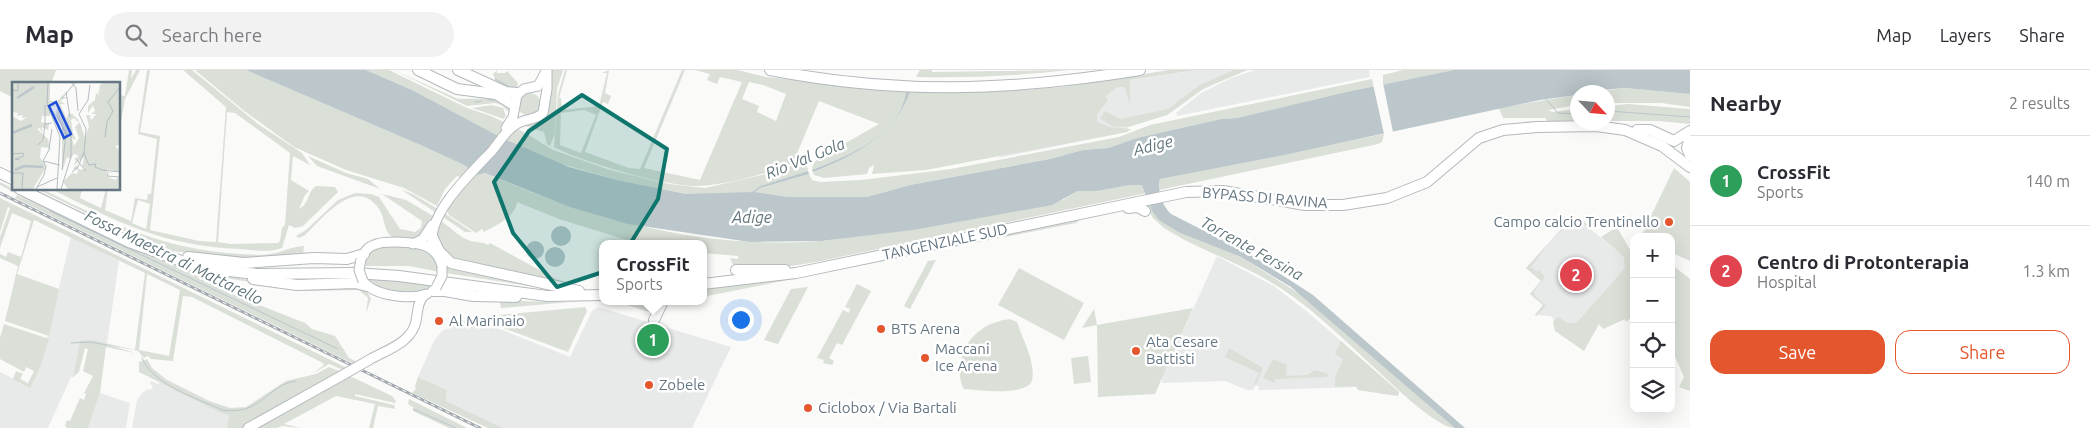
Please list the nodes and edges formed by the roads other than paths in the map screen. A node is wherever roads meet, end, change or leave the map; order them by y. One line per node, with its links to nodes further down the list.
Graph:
1 (418, 70): 13 (highway)
2 (458, 70): 11 (highway)
3 (546, 70): 10 (main road); 12 (main road)
4 (770, 70): 8 (highway)
5 (800, 70): 8 (highway)
6 (1107, 70): 9 (highway)
7 (1140, 70): 9 (highway)
8 (906, 85): 9 (highway)
9 (920, 85)
10 (531, 88): 11 (main road); 12 (main road)
11 (518, 93): 13 (main road)
12 (545, 100): 14 (main road)
13 (514, 107): 14 (main road); 17 (main road)
14 (527, 120): 17 (main road)
15 (1570, 123): 18 (highway)
16 (1615, 124): 19 (highway)
17 (511, 126): 35 (main road)
18 (1503, 129): 22 (highway); 33 (highway, BYPASS DI RAVINA); 33 (highway, BYPASS DI RAVINA)
19 (1638, 130): 20 (highway); 24 (highway)
20 (1690, 131)
21 (1690, 137): 23 (highway)
22 (1675, 155): 25 (highway); 27 (highway)
23 (1690, 155)
24 (1690, 161)
25 (1690, 167)
26 (0, 173): 29 (highway)
27 (1690, 176)
28 (0, 179): 30 (highway)
29 (12, 179)
30 (12, 185)
31 (22, 190): 41 (highway)
32 (34, 190): 39 (highway)
33 (1186, 191): 34 (highway, TANGENZIALE SUD)
34 (1144, 202): 43 (highway, TANGENZIALE SUD); 46 (highway, TANGENZIALE SUD)
35 (442, 208): 36 (main road); 37 (main road)
36 (432, 236): 40 (main road); 44 (highway)
37 (413, 244): 38 (main road); 40 (main road)
38 (362, 256): 39 (highway); 45 (main road, bridge)
39 (188, 257): 50 (highway)
40 (438, 258): 44 (highway); 49 (main road, bridge)
41 (201, 268): 45 (highway); 53 (highway)
42 (736, 270): 43 (highway)
43 (786, 270): 47 (highway, TANGENZIALE SUD)
44 (492, 272): 50 (highway)
45 (365, 283): 51 (main road)
46 (707, 283)
47 (707, 283)
48 (599, 290): 50 (highway)
49 (431, 291): 51 (main road); 53 (highway); 56 (main road)
50 (579, 292)
51 (403, 295): 56 (main road)
52 (599, 295): 53 (highway)
53 (564, 297)
54 (660, 305): 55 (highway)
55 (654, 320)
56 (380, 354): 57 (main road, bridge)
57 (248, 428)

